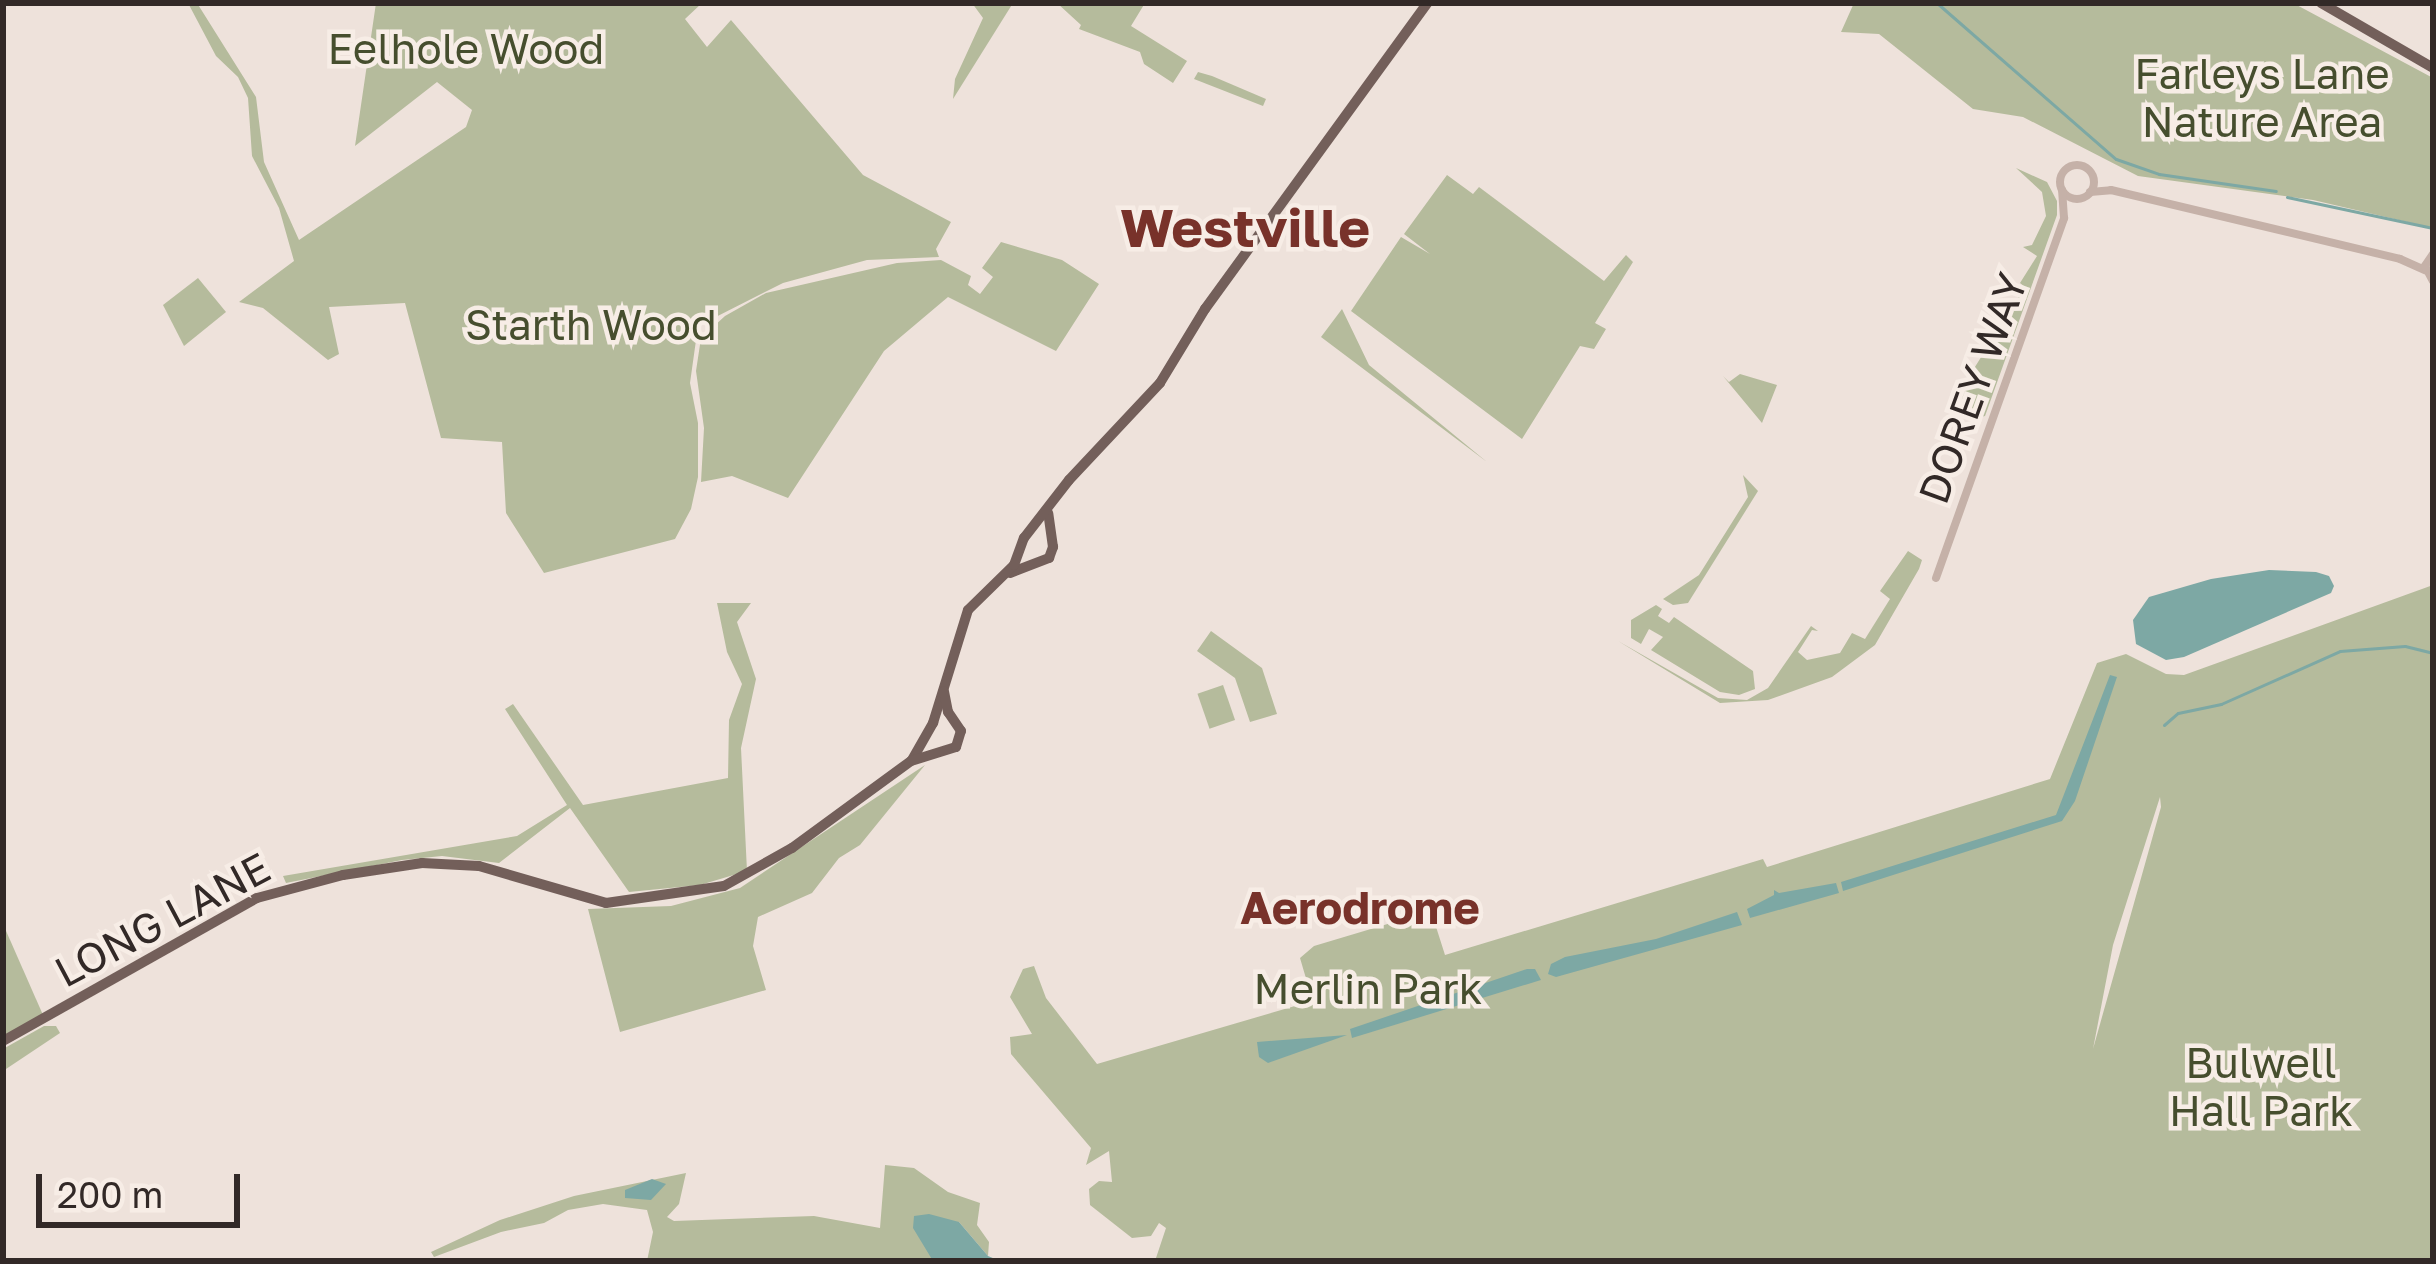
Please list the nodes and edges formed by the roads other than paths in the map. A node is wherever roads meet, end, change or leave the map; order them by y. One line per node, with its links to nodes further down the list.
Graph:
1 (1427, 3): 13 (main road)
2 (2321, 3): 3 (main road)
3 (2433, 68)
4 (2090, 171): 5 (street); 6 (street); 7 (street)
5 (2062, 190): 7 (street); 8 (street, DOREY WAY)
6 (2111, 190): 7 (street); 10 (street)
7 (2086, 195): 8 (street, DOREY WAY)
8 (2064, 218): 19 (street, DOREY WAY)
9 (2431, 256): 10 (street); 11 (street)
10 (2400, 259): 11 (street)
11 (2425, 270): 12 (street)
12 (2433, 281)
13 (1048, 509): 14 (main road); 15 (main road)
14 (1028, 534): 15 (main road); 16 (main road)
15 (1049, 537): 17 (main road)
16 (1021, 549): 17 (main road); 18 (main road)
17 (1039, 563): 18 (main road)
18 (1005, 575): 20 (main road)
19 (1936, 578)
20 (944, 691): 21 (main road); 22 (main road)
21 (956, 723): 22 (main road); 23 (main road)
22 (931, 727): 23 (main road); 24 (main road)
23 (945, 751): 24 (main road)
24 (911, 761): 25 (main road, LONG LANE)
25 (3, 1041)

